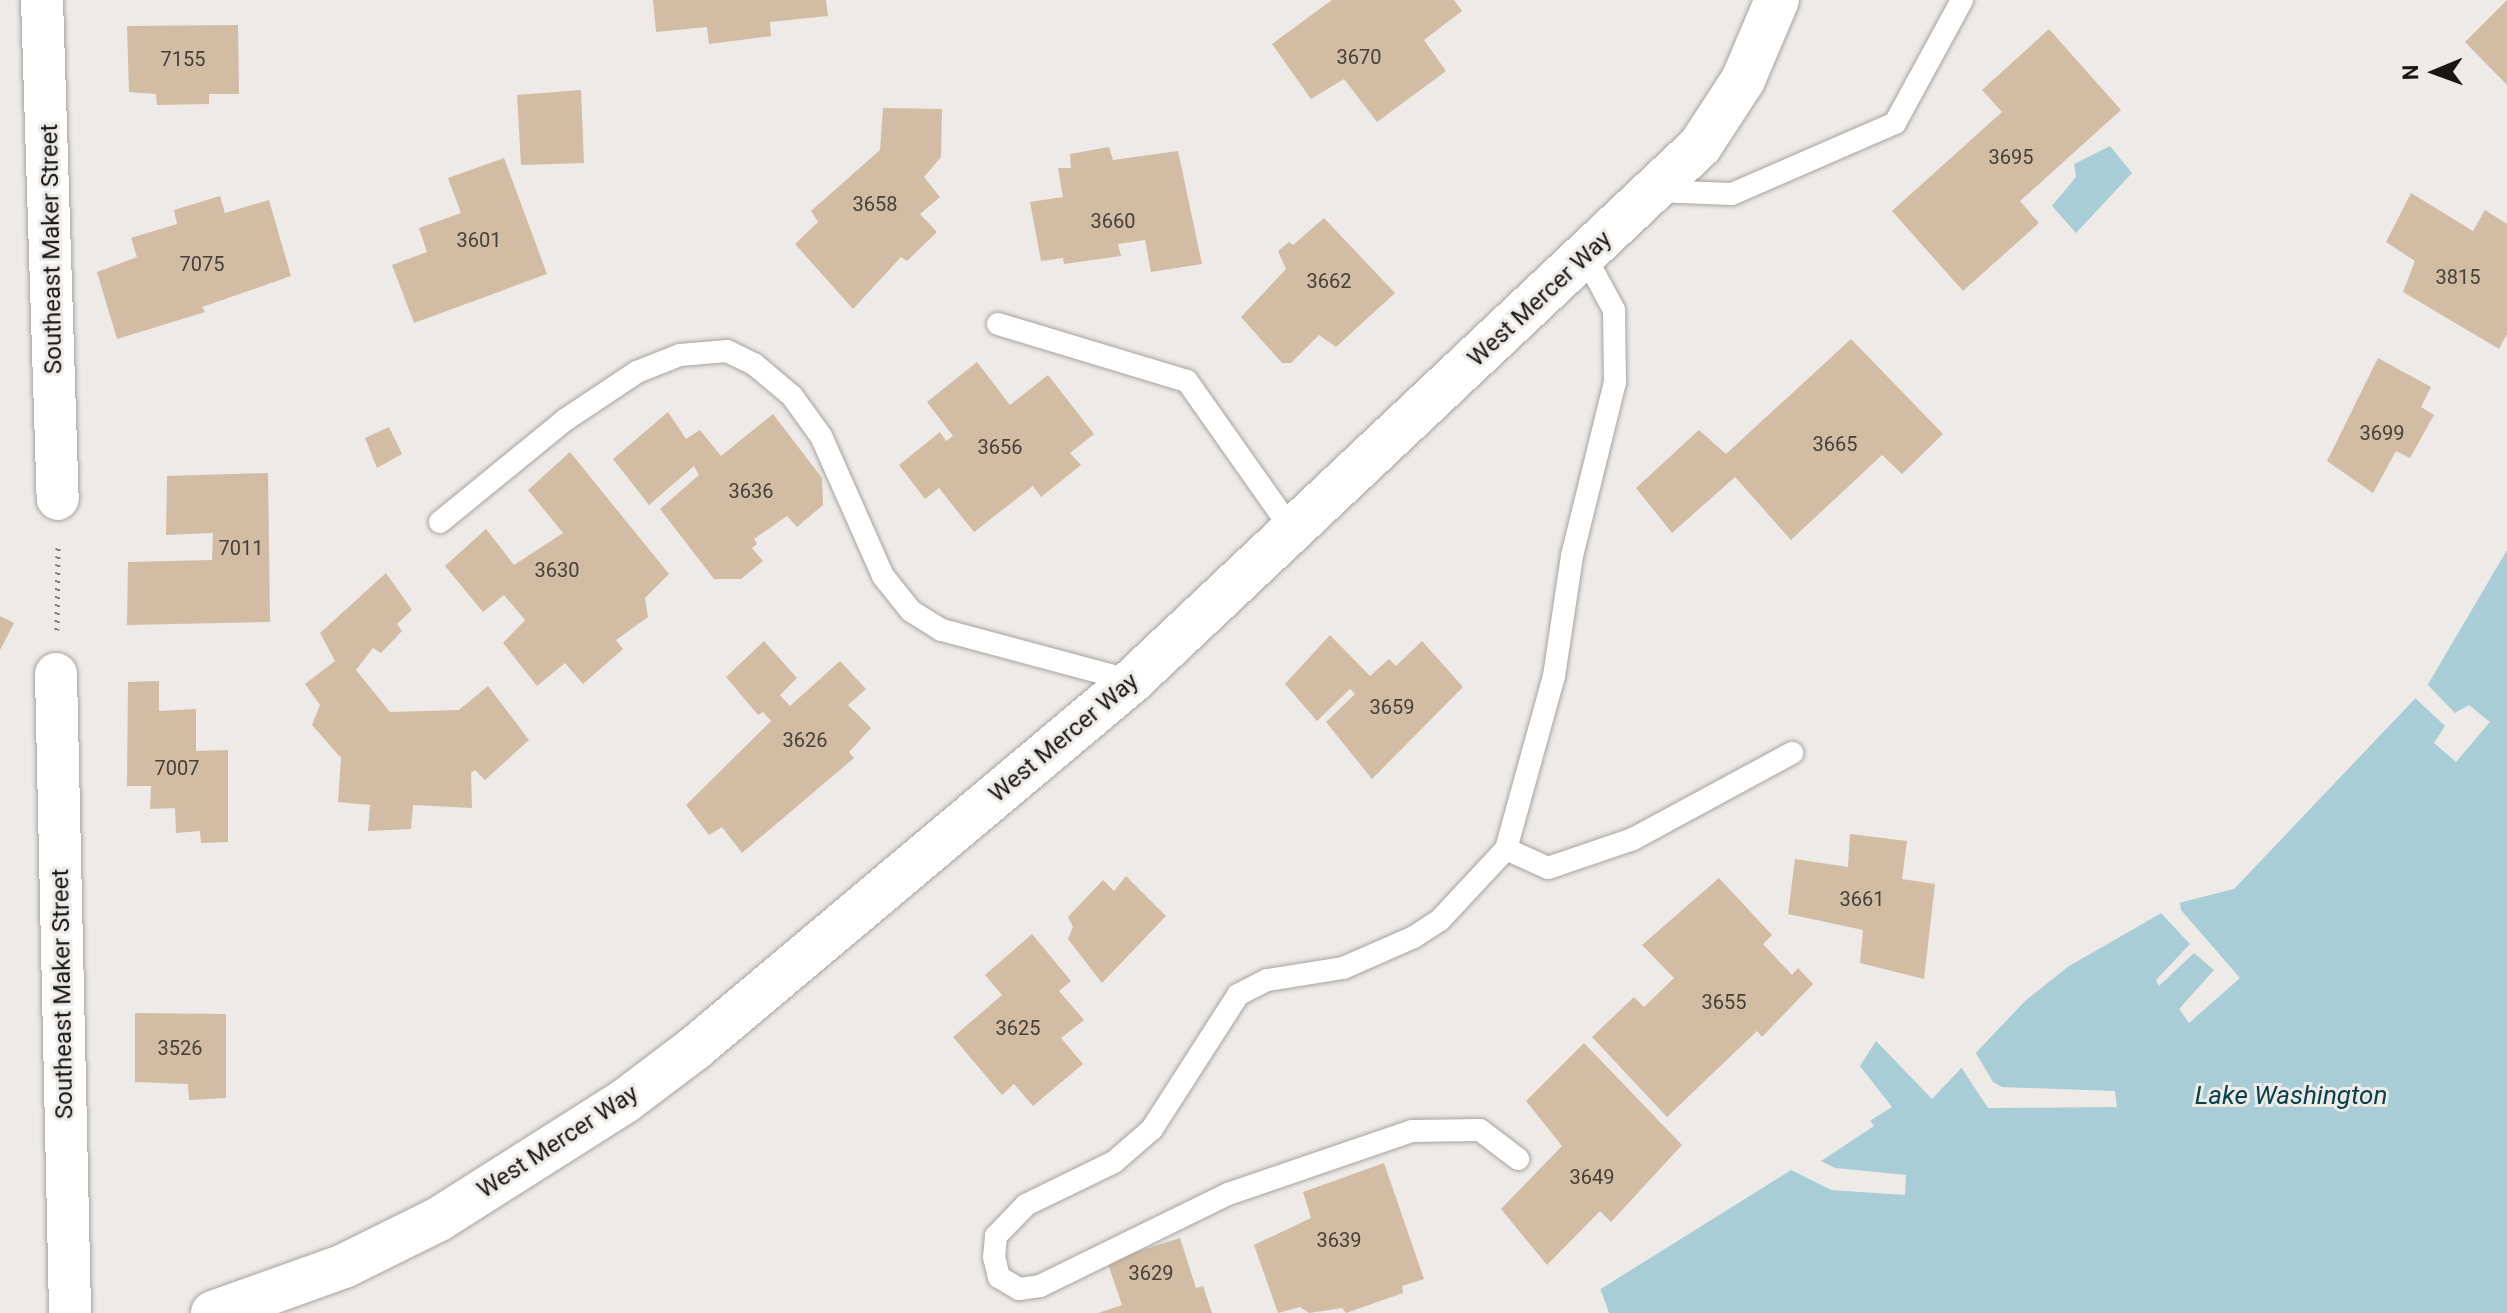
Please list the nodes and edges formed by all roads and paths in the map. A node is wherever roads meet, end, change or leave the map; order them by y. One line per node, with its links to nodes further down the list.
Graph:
1 (42, 0): 7 (street, Southeast Maker Street)
2 (1777, 0): 4 (street, West Mercer Way)
3 (1962, 0): 4 (lane)
4 (1653, 191): 5 (street, West Mercer Way)
5 (1585, 256): 9 (street, West Mercer Way); 13 (lane)
6 (998, 324): 9 (lane)
7 (58, 499): 10 (path)
8 (440, 522): 11 (lane)
9 (1293, 531): 11 (street, West Mercer Way)
10 (56, 674): 15 (street, Southeast Maker Street)
11 (1132, 681): 16 (street, West Mercer Way)
12 (1792, 753): 13 (lane)
13 (1506, 849): 14 (lane)
14 (1518, 1159)
15 (70, 1313)
16 (213, 1313)

